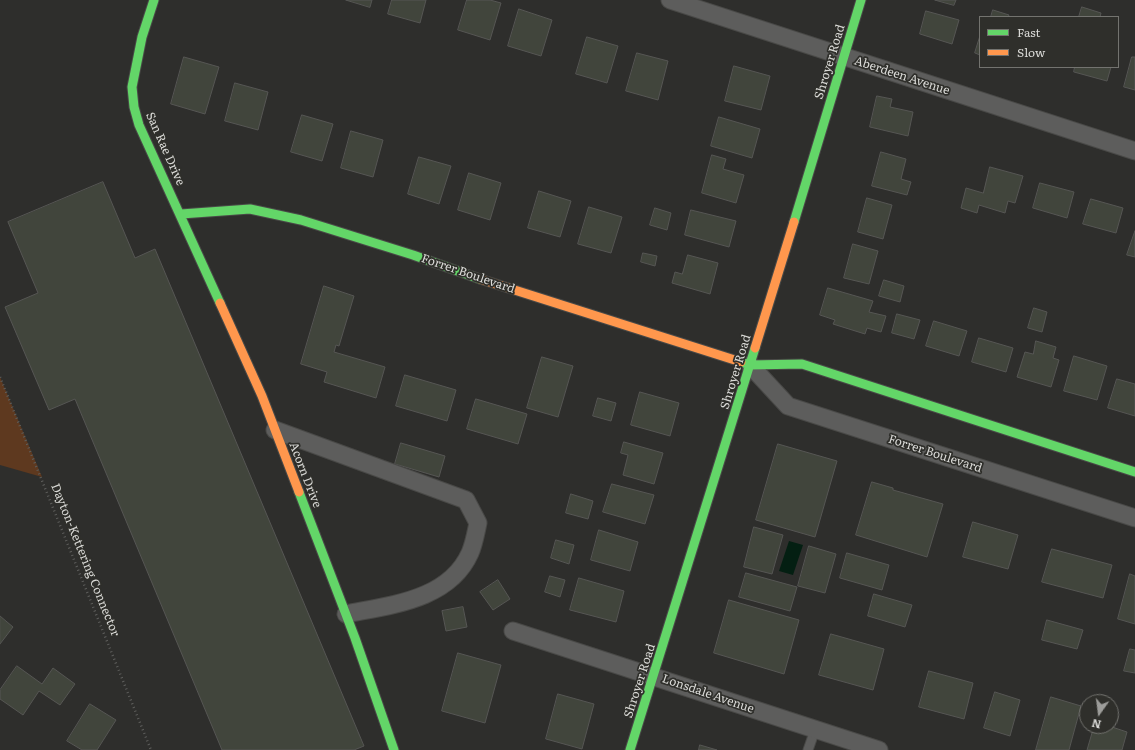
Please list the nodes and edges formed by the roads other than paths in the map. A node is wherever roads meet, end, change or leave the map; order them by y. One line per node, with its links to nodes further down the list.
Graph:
1 (154, 0): 6 (street, San Rae Drive)
2 (670, 0): 4 (street, Aberdeen Avenue)
3 (861, 0): 4 (street, Shroyer Road)
4 (844, 57): 5 (street, Aberdeen Avenue); 7 (street, Shroyer Road)
5 (1135, 151)
6 (181, 214): 7 (street, Forrer Boulevard); 8 (street, Acorn Drive)
7 (750, 365): 9 (street, Forrer Boulevard); 10 (street, Forrer Boulevard); 13 (street, Shroyer Road)
8 (275, 430): 11 (street, Acorn Drive); 11 (street)
9 (1135, 472)
10 (1135, 518)
11 (346, 614): 15 (street, Acorn Drive)
12 (513, 631): 13 (street, Lonsdale Avenue)
13 (654, 676): 14 (street, Lonsdale Avenue); 16 (street, Shroyer Road)
14 (815, 730): 17 (lane); 18 (street, Lonsdale Avenue)
15 (394, 750)
16 (630, 750)
17 (808, 750)
18 (879, 750)

